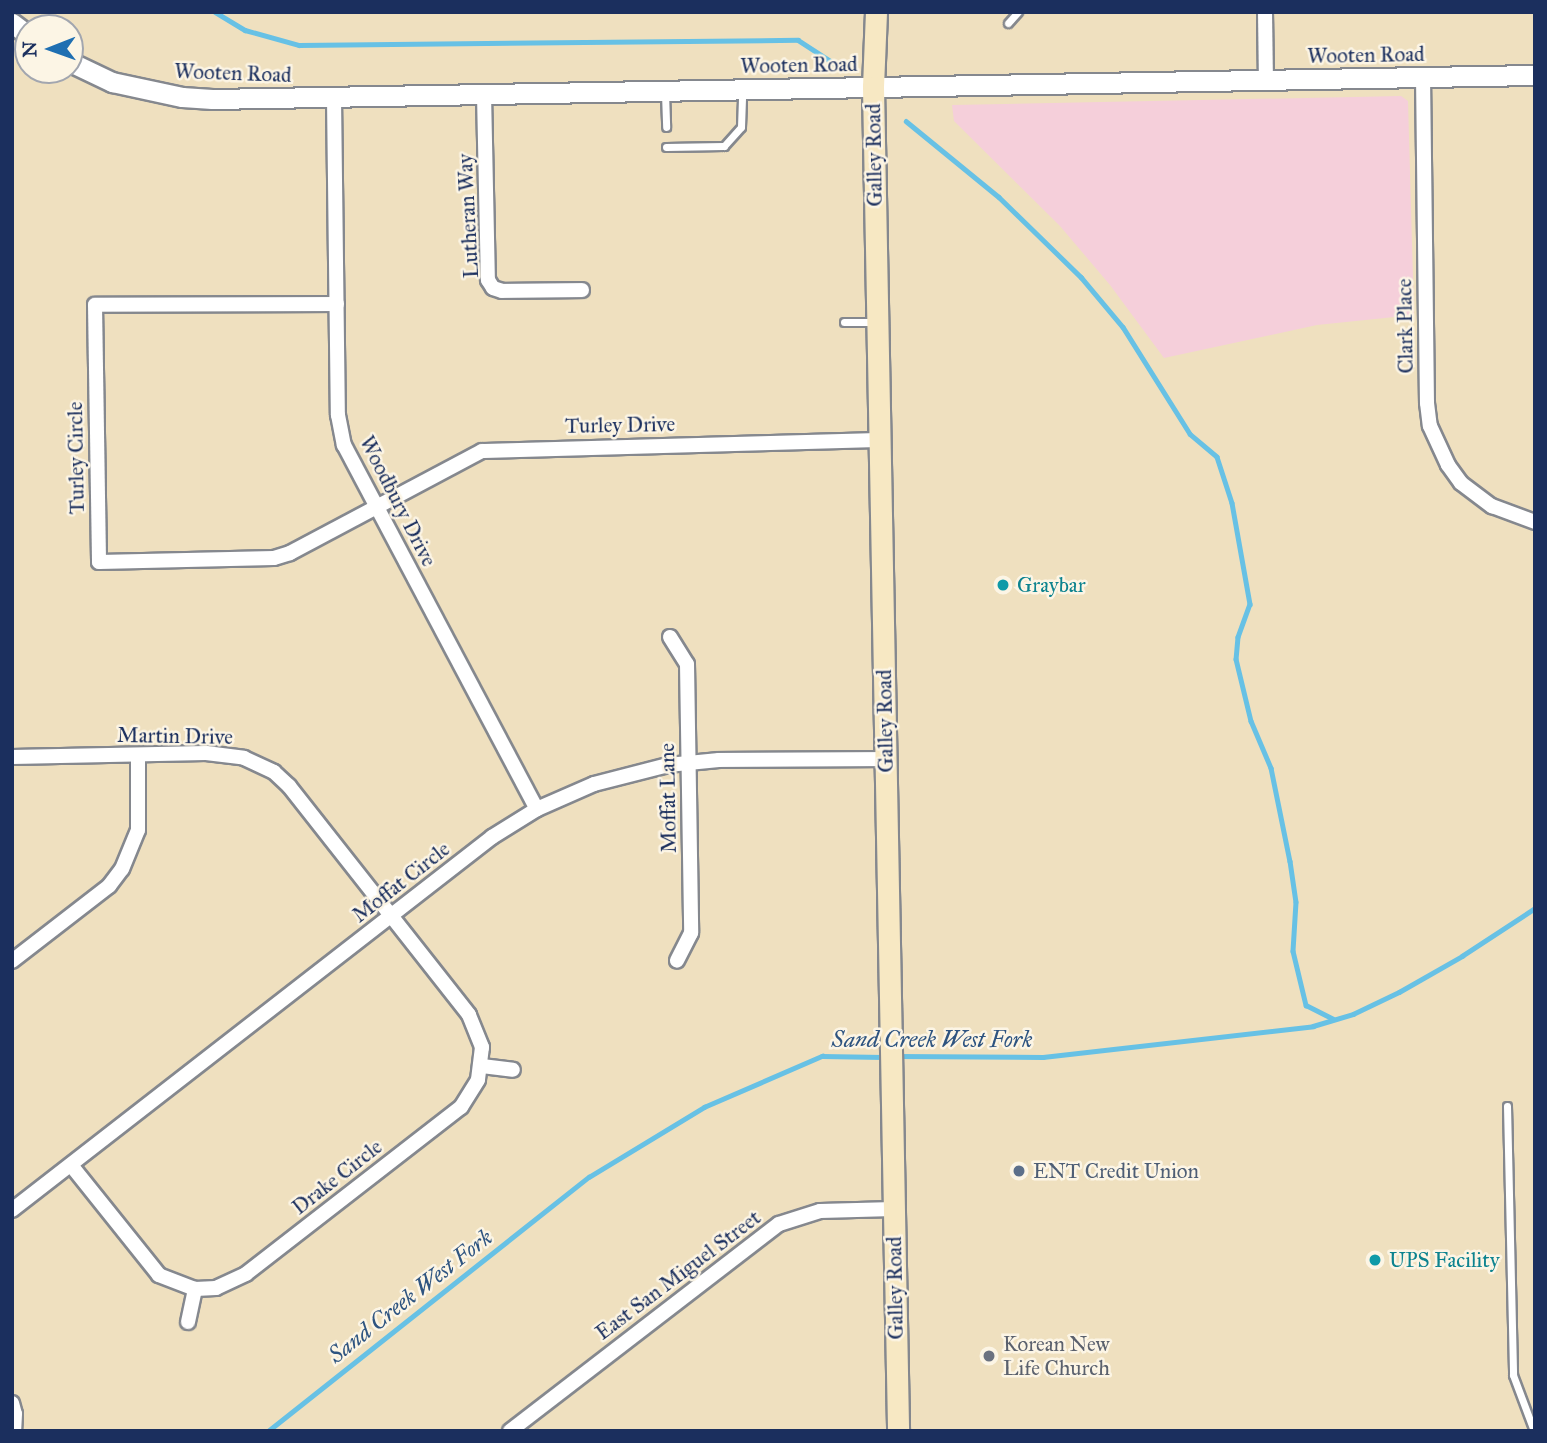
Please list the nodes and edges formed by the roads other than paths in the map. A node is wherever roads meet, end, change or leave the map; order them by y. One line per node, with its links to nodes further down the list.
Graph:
1 (876, 12): 9 (main road, Galley Road)
2 (1018, 12): 4 (lane)
3 (1265, 12): 8 (street)
4 (1008, 23)
5 (84, 69): 13 (street, Wooten Road)
6 (1535, 75): 7 (street, Wooten Road)
7 (1423, 76): 8 (street, Wooten Road); 22 (street, Clark Place)
8 (1266, 80): 9 (street, Wooten Road)
9 (873, 87): 10 (street, Wooten Road); 19 (main road, Galley Road)
10 (743, 89): 11 (street, Wooten Road); 15 (lane)
11 (665, 90): 12 (street, Wooten Road); 14 (lane)
12 (484, 94): 13 (street, Wooten Road); 16 (street, Lutheran Way)
13 (334, 98): 17 (street, Woodbury Drive)
14 (666, 127)
15 (666, 146)
16 (582, 290)
17 (337, 303): 21 (street, Woodbury Drive); 21 (street, Turley Circle)
18 (844, 322): 19 (lane)
19 (878, 322): 20 (main road, Galley Road)
20 (880, 440): 21 (street, Turley Drive); 26 (main road, Galley Road)
21 (376, 507): 28 (street, Woodbury Drive)
22 (1535, 522)
23 (670, 637): 27 (street, Moffat Lane)
24 (138, 755): 25 (street, Martin Drive); 29 (street, Martin Drive); 30 (street)
25 (12, 757)
26 (886, 759): 27 (street, Moffat Circle); 36 (main road, Galley Road)
27 (688, 763): 28 (street, Moffat Circle); 31 (street, Moffat Lane)
28 (537, 809): 29 (street, Moffat Circle)
29 (391, 917): 32 (street); 35 (street, Moffat Circle)
30 (12, 961)
31 (677, 961)
32 (482, 1066): 33 (street); 38 (street, Drake Circle)
33 (513, 1070)
34 (1507, 1106): 44 (lane)
35 (71, 1165): 37 (street, Moffat Circle); 38 (street)
36 (894, 1209): 42 (street, East San Miguel Street); 43 (main road, Galley Road)
37 (12, 1210)
38 (195, 1289): 39 (street)
39 (188, 1322)
40 (12, 1403): 41 (street)
41 (16, 1430)
42 (510, 1431)
43 (898, 1431)
44 (1534, 1431)

